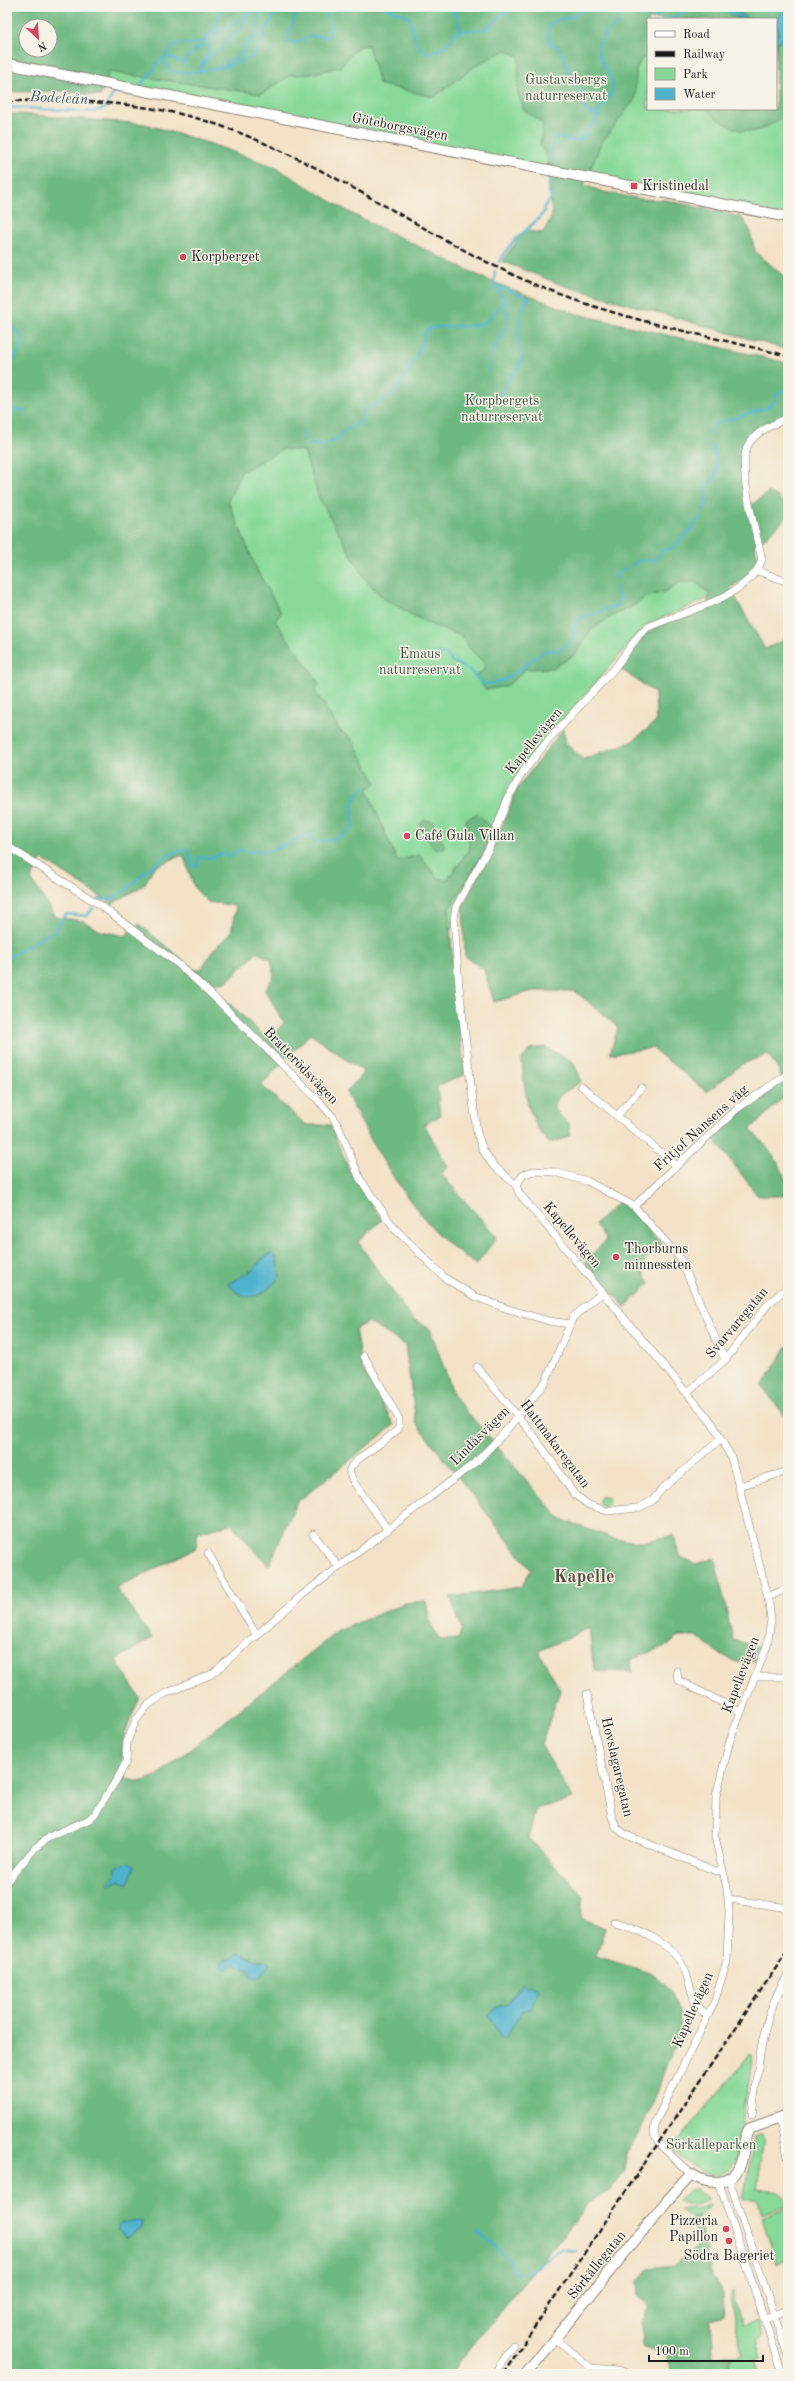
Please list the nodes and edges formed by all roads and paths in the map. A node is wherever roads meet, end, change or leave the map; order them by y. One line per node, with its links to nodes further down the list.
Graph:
1 (7, 64): 2 (street, Göteborgsvägen)
2 (788, 217)
3 (788, 418): 4 (street)
4 (758, 571): 5 (street); 12 (street, Kapellevägen)
5 (788, 582)
6 (7, 846): 16 (street, Bratterödsvägen)
7 (788, 1074): 11 (street, Fritjof Nansens väg)
8 (581, 1086): 10 (street)
9 (641, 1088): 10 (street)
10 (617, 1116): 11 (street)
11 (677, 1166): 13 (street, Fritjof Nansens väg)
12 (516, 1185): 13 (street); 15 (street, Kapellevägen)
13 (634, 1206): 18 (street)
14 (788, 1287): 18 (street, Svarvaregatan)
15 (603, 1292): 16 (street, Lindåsvägen); 20 (street, Kapellevägen)
16 (570, 1324): 21 (street, Lindåsvägen)
17 (364, 1356): 25 (street)
18 (725, 1360): 20 (street, Svarvaregatan)
19 (477, 1367): 21 (street, Hattmakaregatan)
20 (688, 1392): 22 (street, Kapellevägen)
21 (518, 1417): 22 (street, Hattmakaregatan); 25 (street, Lindåsvägen)
22 (721, 1439): 24 (street, Kapellevägen)
23 (788, 1471): 24 (street)
24 (739, 1486): 30 (street, Kapellevägen)
25 (388, 1530): 28 (street, Lindåsvägen)
26 (313, 1534): 28 (street)
27 (208, 1553): 31 (street)
28 (338, 1567): 31 (street, Lindåsvägen)
29 (788, 1588): 30 (street)
30 (768, 1596): 33 (street, Kapellevägen)
31 (257, 1636): 38 (street, Lindåsvägen)
32 (677, 1671): 36 (street)
33 (757, 1677): 34 (street); 36 (street, Kapellevägen)
34 (788, 1677)
35 (587, 1694): 37 (street, Hovslagaregatan)
36 (741, 1712): 37 (street, Kapellevägen)
37 (722, 1870): 39 (street, Kapellevägen)
38 (7, 1881)
39 (728, 1899): 40 (street); 45 (street, Kapellevägen)
40 (788, 1908)
41 (614, 1922): 45 (street)
42 (788, 1975): 43 (street)
43 (782, 1986): 44 (street); 46 (street)
44 (788, 1993)
45 (707, 2015): 49 (street, Kapellevägen)
46 (752, 2115)
47 (783, 2116): 48 (street); 50 (street)
48 (788, 2157)
49 (691, 2174): 51 (street); 55 (street, Sörkällegatan)
50 (729, 2179): 51 (street); 53 (street)
51 (719, 2183): 54 (street)
52 (788, 2310): 53 (street)
53 (774, 2315): 54 (street); 57 (street)
54 (764, 2318): 62 (street)
55 (555, 2338): 58 (street); 60 (street, Sörkällegatan)
56 (513, 2346): 59 (street)
57 (788, 2357)
58 (592, 2371): 61 (street)
59 (494, 2374)
60 (526, 2374)
61 (629, 2374)
62 (782, 2374)

